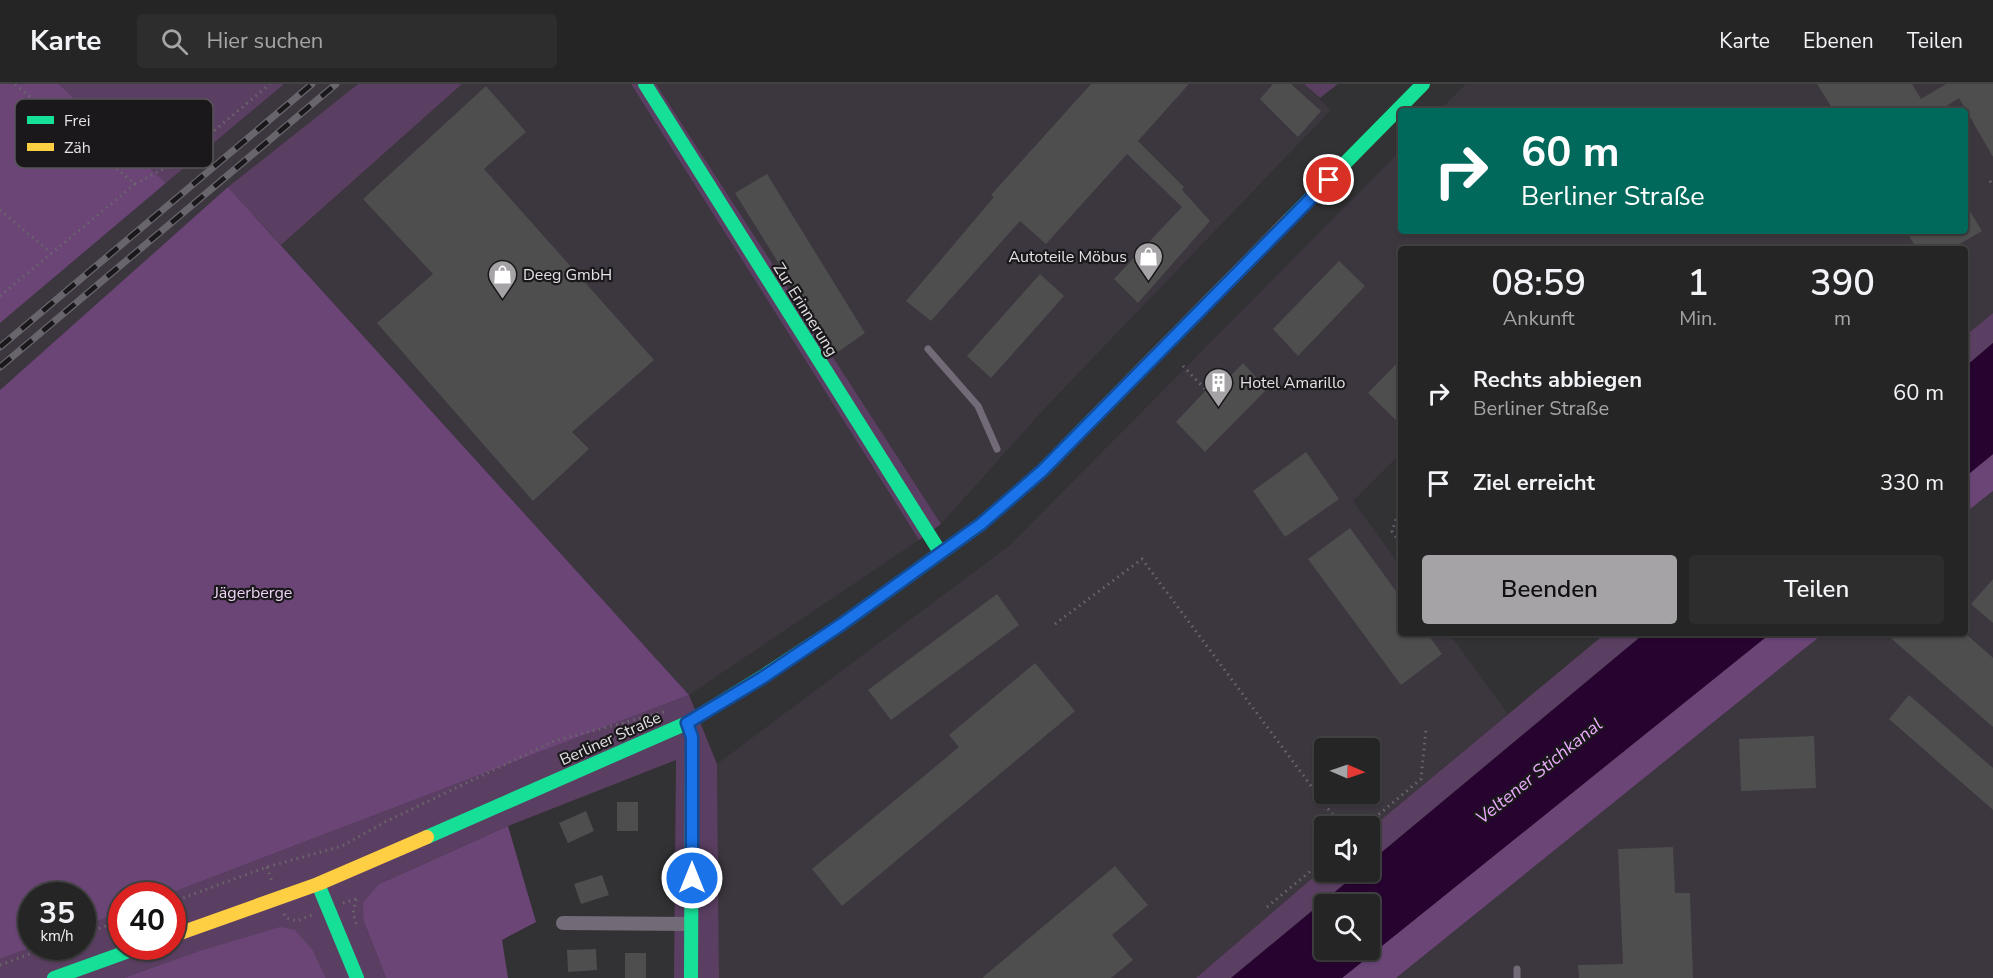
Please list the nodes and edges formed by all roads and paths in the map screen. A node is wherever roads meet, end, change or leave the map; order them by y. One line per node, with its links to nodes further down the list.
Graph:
1 (15, 84): 5 (path)
2 (270, 84): 8 (path)
3 (645, 84): 23 (main road, Zur Erinnerung)
4 (1423, 84): 6 (main road, Berliner Straße)
5 (33, 99)
6 (1399, 108)
7 (1398, 109): 23 (main road, Berliner Straße)
8 (213, 132)
9 (116, 168): 12 (path)
10 (165, 168): 12 (path)
11 (1990, 181): 13 (path)
12 (135, 184): 15 (path)
13 (1993, 186)
14 (0, 210): 15 (path)
15 (51, 254): 16 (path)
16 (0, 296)
17 (928, 349): 20 (lane)
18 (1183, 366): 19 (path)
19 (1205, 389)
20 (997, 449)
21 (1398, 518): 22 (path)
22 (1398, 540)
23 (940, 552): 26 (main road, Berliner Straße)
24 (1054, 624): 28 (path)
25 (665, 711): 32 (path)
26 (687, 723): 31 (main road, Berliner Straße); 36 (main road)
27 (1426, 729): 29 (path)
28 (1334, 816)
29 (1377, 816)
30 (1314, 868): 34 (path)
31 (318, 884): 37 (main road, Berliner Straße); 44 (main road)
32 (186, 897)
33 (356, 899): 38 (path)
34 (1267, 907)
35 (562, 923): 36 (street)
36 (692, 924): 45 (main road)
37 (186, 931)
38 (358, 933)
39 (18, 958): 41 (path)
40 (108, 958): 43 (main road)
41 (0, 965)
42 (1517, 969): 46 (lane)
43 (54, 978)
44 (357, 978)
45 (691, 978)
46 (1517, 978)

